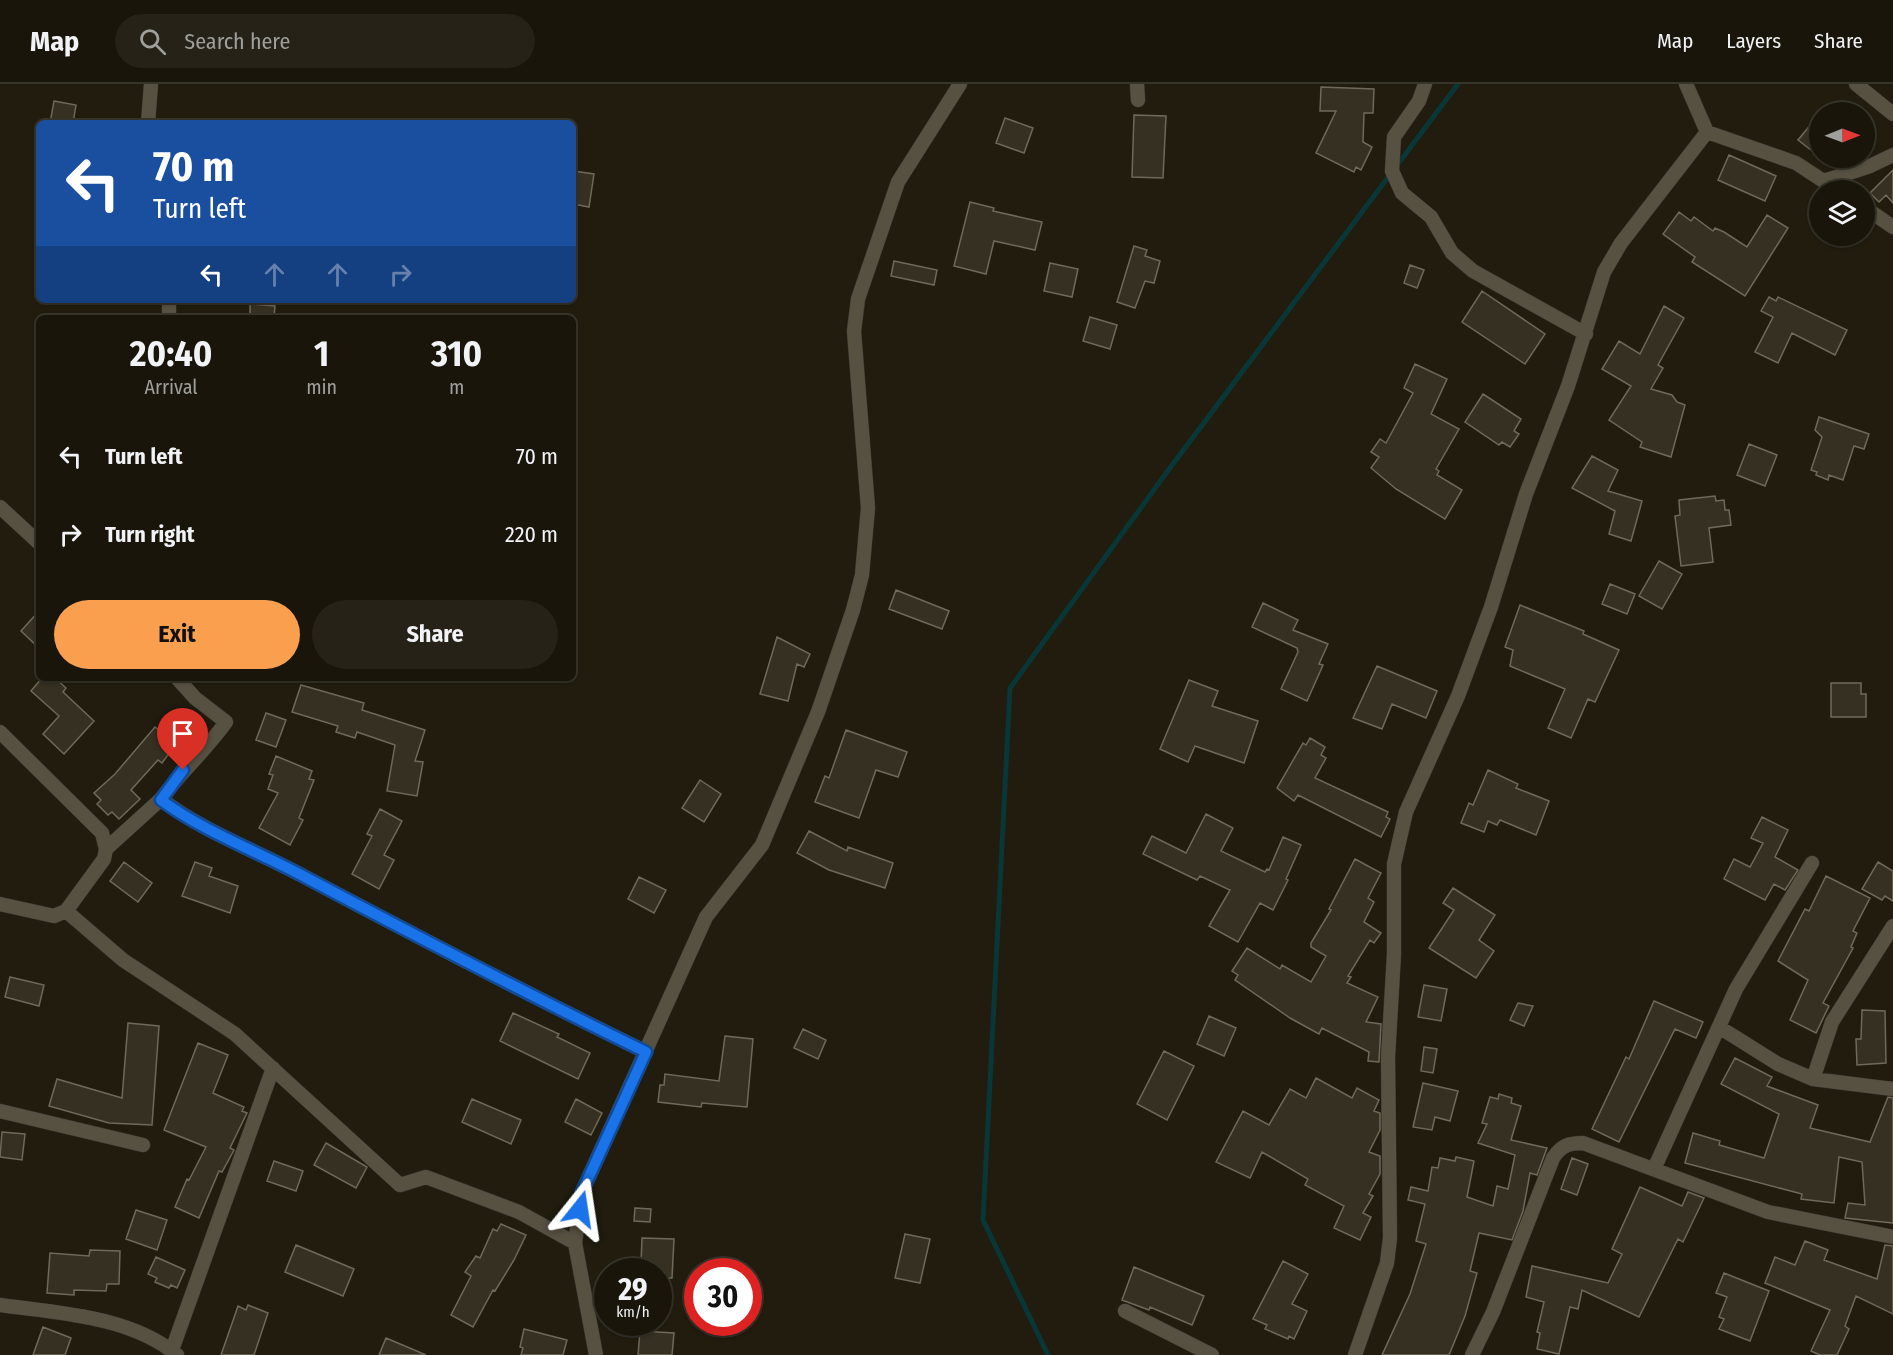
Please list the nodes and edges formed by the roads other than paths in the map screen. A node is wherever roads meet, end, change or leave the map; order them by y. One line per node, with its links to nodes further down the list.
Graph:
1 (151, 84): 9 (street)
2 (960, 84): 28 (street)
3 (1137, 84): 7 (street)
4 (1425, 84): 16 (street)
5 (1686, 84): 10 (street)
6 (1856, 84): 8 (street)
7 (1138, 100)
8 (1893, 114)
9 (148, 120)
10 (1707, 132): 12 (street); 16 (street)
11 (1893, 154): 13 (street)
12 (1822, 180)
13 (1827, 180)
14 (1875, 215): 15 (street)
15 (1893, 227)
16 (1586, 334): 42 (street)
17 (0, 507): 18 (street)
18 (36, 540)
19 (180, 681): 21 (street)
20 (0, 732): 22 (street)
21 (161, 800): 22 (street); 28 (street)
22 (105, 849): 25 (street)
23 (1812, 863): 27 (street)
24 (0, 904): 25 (street)
25 (66, 911): 29 (street)
26 (1893, 926): 30 (street)
27 (1719, 1027): 30 (street); 34 (street)
28 (646, 1052): 36 (street)
29 (273, 1068): 36 (street); 39 (street)
30 (1813, 1079): 31 (street)
31 (1893, 1089)
32 (0, 1111): 33 (street)
33 (143, 1145)
34 (1654, 1169): 35 (street); 43 (street)
35 (1893, 1237)
36 (575, 1243): 40 (street)
37 (0, 1305): 39 (street)
38 (1125, 1311): 41 (street)
39 (175, 1353)
40 (596, 1355)
41 (1212, 1355)
42 (1355, 1355)
43 (1472, 1355)

